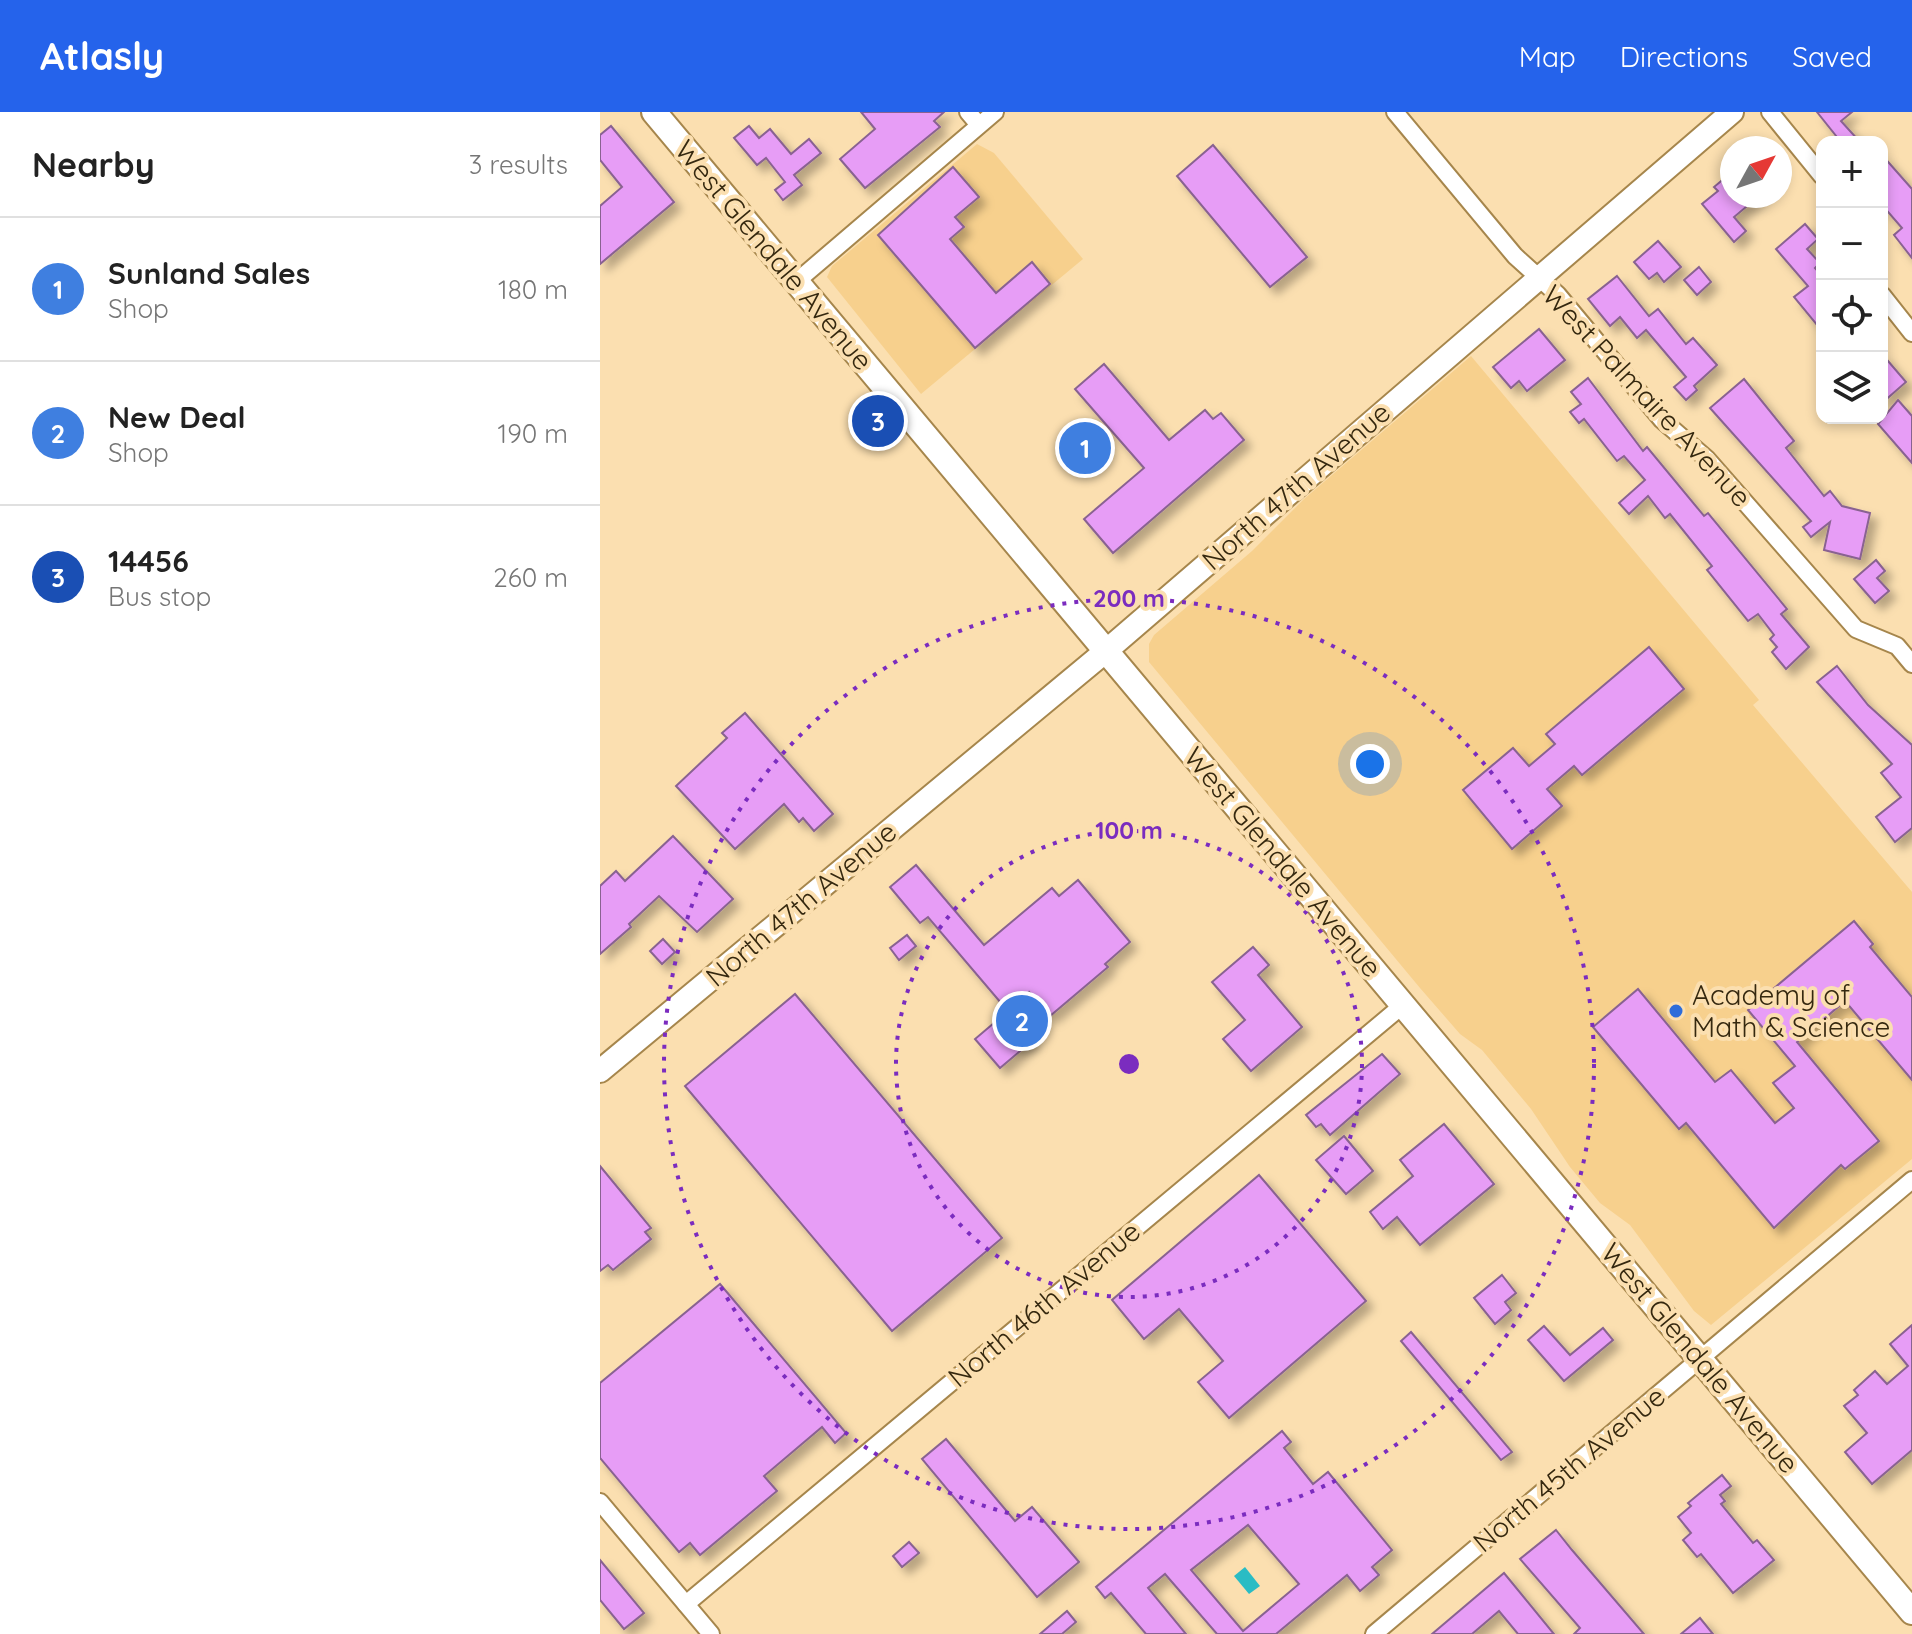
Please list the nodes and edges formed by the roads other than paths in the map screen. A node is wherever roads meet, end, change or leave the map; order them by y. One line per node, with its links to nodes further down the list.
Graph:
1 (654, 112): 10 (main road, West Glendale Avenue)
2 (968, 112): 7 (street)
3 (995, 112): 7 (street)
4 (1395, 112): 9 (street, West Palmaire Avenue)
5 (1732, 112): 9 (street, North 47th Avenue)
6 (1770, 112): 8 (street)
7 (979, 125): 10 (street)
8 (1816, 169)
9 (1539, 279): 13 (street, North 47th Avenue); 14 (street, West Palmaire Avenue)
10 (796, 282): 13 (main road, West Glendale Avenue)
11 (1888, 303): 12 (street)
12 (1912, 333)
13 (1106, 651): 15 (main road, West Glendale Avenue); 16 (street, North 47th Avenue)
14 (1912, 664)
15 (1403, 1005): 18 (main road, West Glendale Avenue); 20 (street, North 46th Avenue)
16 (600, 1071)
17 (1912, 1180): 18 (street, North 45th Avenue)
18 (1699, 1358): 21 (main road, West Glendale Avenue); 23 (street, North 45th Avenue)
19 (600, 1502): 20 (street)
20 (686, 1604): 22 (street)
21 (1912, 1612)
22 (711, 1634)
23 (1374, 1634)

